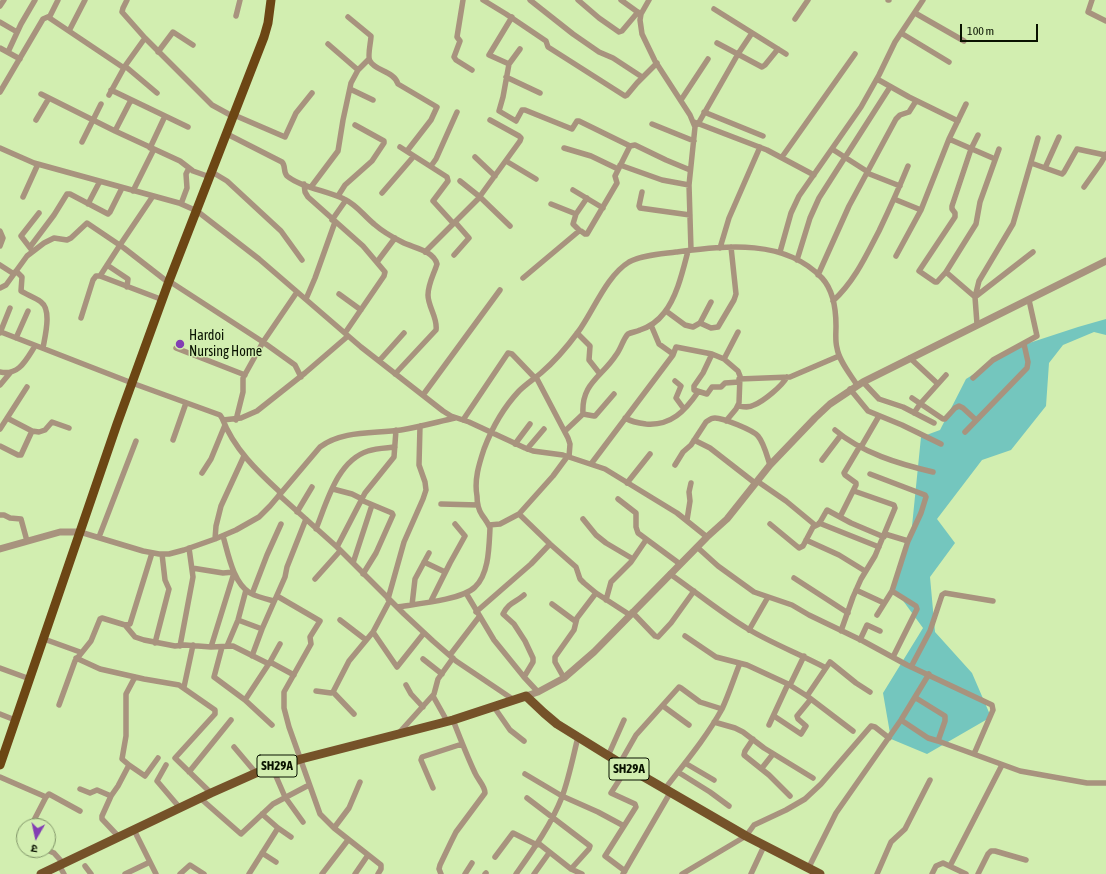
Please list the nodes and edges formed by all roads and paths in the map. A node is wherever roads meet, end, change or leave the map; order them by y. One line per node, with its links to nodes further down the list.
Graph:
1 (4, 0): 17 (street)
2 (35, 0): 29 (street)
3 (58, 0): 23 (street)
4 (85, 0): 28 (street)
5 (127, 0): 32 (street)
6 (240, 0): 21 (street)
7 (271, 0): 74 (highway)
8 (463, 0): 53 (street)
9 (483, 0): 24 (street)
10 (530, 0): 55 (street)
11 (578, 0): 19 (street)
12 (621, 0): 19 (street)
13 (649, 0): 19 (street)
14 (808, 0): 25 (street)
15 (923, 0): 20 (street)
16 (1092, 0): 26 (street)
17 (0, 6)
18 (714, 9): 30 (street)
19 (639, 13): 49 (street)
20 (915, 13): 31 (street); 33 (street)
21 (236, 16)
22 (348, 16): 46 (street)
23 (48, 17): 28 (street); 45 (street)
24 (512, 17): 50 (street); 55 (street)
25 (795, 19)
26 (1106, 21)
27 (0, 22): 29 (street)
28 (69, 31): 51 (street)
29 (17, 32): 40 (street)
30 (752, 33): 39 (street); 42 (street)
31 (901, 33): 48 (street); 56 (street)
32 (145, 38): 41 (street); 51 (street)
33 (964, 41)
34 (717, 43): 42 (street)
35 (328, 44): 52 (street)
36 (193, 45): 41 (street)
37 (0, 48): 40 (street)
38 (520, 49): 50 (street)
39 (778, 49): 42 (street); 43 (street)
40 (8, 52): 45 (street)
41 (158, 52): 74 (street)
42 (738, 54): 72 (street)
43 (786, 54)
44 (854, 54): 105 (street)
45 (20, 59): 59 (street)
46 (369, 59): 52 (street); 101 (street)
47 (708, 59): 67 (street)
48 (950, 62)
49 (657, 63): 55 (street); 67 (street)
50 (509, 64): 54 (street)
51 (124, 67): 63 (street); 65 (street)
52 (358, 70): 58 (street)
53 (472, 70)
54 (506, 77): 61 (street); 92 (street)
55 (642, 77)
56 (877, 79): 57 (street); 99 (street)
57 (890, 87): 68 (street); 106 (street)
58 (350, 89): 66 (street); 127 (street)
59 (0, 92)
60 (312, 93): 74 (street)
61 (540, 93)
62 (41, 94): 64 (street)
63 (157, 94)
64 (49, 98): 75 (street); 76 (street)
65 (131, 100): 73 (street); 83 (street)
66 (373, 100)
67 (681, 100): 79 (street)
68 (916, 101): 78 (street); 117 (street)
69 (101, 104): 76 (street)
70 (966, 104): 78 (street)
71 (457, 112): 111 (street)
72 (704, 112): 79 (street); 86 (street)
73 (165, 116): 82 (street); 98 (street)
74 (234, 116): 84 (highway)
75 (36, 120)
76 (93, 120): 83 (street); 91 (street)
77 (490, 120): 108 (street)
78 (958, 121): 89 (street)
79 (696, 123): 90 (street); 94 (street)
80 (652, 124): 90 (street)
81 (355, 125): 135 (street)
82 (188, 127)
83 (115, 131): 98 (street)
84 (227, 134): 118 (highway); 124 (street)
85 (978, 135): 100 (street)
86 (763, 136)
87 (1059, 137): 115 (street)
88 (1038, 138): 109 (street)
89 (949, 139): 100 (street); 145 (street)
90 (694, 141): 116 (street)
91 (82, 142)
92 (630, 146): 113 (street); 116 (street)
93 (400, 147): 101 (street)
94 (760, 147): 105 (street); 159 (street)
95 (0, 148): 110 (street)
96 (564, 148): 113 (street)
97 (999, 148): 107 (street)
98 (152, 149): 114 (street); 131 (street)
99 (832, 149): 106 (street); 119 (street)
100 (971, 149): 107 (street); 173 (street)
101 (407, 151): 103 (street)
102 (1106, 154): 115 (street); 128 (street)
103 (414, 156): 111 (street); 133 (street)
104 (475, 157): 120 (street)
105 (782, 157): 119 (street)
106 (845, 158): 117 (street); 168 (street)
107 (995, 159): 173 (street)
108 (506, 161): 120 (street); 121 (street)
109 (1031, 163): 115 (street); 184 (street)
110 (38, 164): 122 (street); 136 (street)
111 (431, 166): 151 (street)
112 (908, 166): 126 (street)
113 (619, 167): 125 (street); 144 (street)
114 (189, 168): 118 (street); 142 (street)
115 (1045, 168)
116 (690, 170): 125 (street)
117 (867, 172): 126 (street); 175 (street)
118 (211, 174): 146 (highway); 167 (street)
119 (814, 175): 163 (street)
120 (495, 176): 137 (street)
121 (536, 179)
122 (100, 181): 129 (street); 141 (street)
123 (460, 181): 137 (street)
124 (304, 184): 127 (street); 150 (street)
125 (688, 185): 149 (street)
126 (900, 186): 140 (street)
127 (311, 187): 135 (street)
128 (1084, 187)
129 (122, 188): 131 (street); 141 (street)
130 (573, 190): 138 (street)
131 (132, 191): 134 (street)
132 (642, 192): 149 (street)
133 (382, 193)
134 (153, 196): 142 (street); 156 (street)
135 (338, 196): 139 (street)
136 (23, 197)
137 (480, 197): 151 (street); 152 (street)
138 (587, 198): 144 (street); 148 (street)
139 (346, 200): 150 (street); 155 (street)
140 (894, 200): 145 (street); 188 (street)
141 (88, 204): 160 (street)
142 (181, 204): 146 (street)
143 (551, 204): 148 (street)
144 (603, 208): 154 (street)
145 (921, 210): 166 (street)
146 (197, 211): 178 (highway); 182 (street)
147 (39, 213): 160 (street)
148 (576, 214): 154 (street)
149 (690, 215): 161 (street)
150 (333, 221): 170 (street); 185 (street)
151 (454, 222): 162 (street); 165 (street)
152 (510, 226)
153 (0, 231): 157 (street)
154 (580, 231): 177 (street)
155 (395, 238): 162 (street); 170 (street)
156 (120, 245): 160 (street); 172 (street); 178 (street)
157 (0, 246)
158 (732, 247): 159 (street); 163 (street); 195 (street)
159 (720, 248): 161 (street)
160 (31, 250): 174 (street)
161 (690, 250): 193 (street); 201 (street)
162 (425, 252): 217 (street)
163 (780, 252): 168 (street)
164 (1033, 252): 184 (street)
165 (454, 255)
166 (896, 256)
167 (302, 260)
168 (797, 260): 175 (street)
169 (1106, 261): 187 (street)
170 (377, 262): 191 (street)
171 (0, 265): 174 (street)
172 (107, 265): 176 (street); 179 (street)
173 (946, 272): 184 (street)
174 (15, 273): 180 (street); 207 (street)
175 (818, 275): 188 (street)
176 (100, 276): 179 (street); 194 (street)
177 (523, 278)
178 (169, 282): 186 (highway); 204 (street)
179 (127, 287): 186 (street)
180 (0, 288)
181 (500, 290): 235 (street)
182 (297, 292): 185 (street); 204 (street)
183 (339, 294): 191 (street)
184 (975, 297): 196 (street)
185 (306, 299): 202 (street)
186 (163, 300): 227 (highway)
187 (1029, 300): 196 (street); 205 (street)
188 (833, 301): 211 (street)
189 (712, 302): 195 (street)
190 (10, 308): 198 (street)
191 (361, 310): 202 (street)
192 (28, 311): 203 (street)
193 (666, 311): 195 (street); 197 (street)
194 (81, 318)
195 (700, 324)
196 (977, 324): 212 (street)
197 (651, 325): 209 (street); 218 (street)
198 (0, 332): 203 (street)
199 (738, 332): 213 (street)
200 (404, 333): 214 (street)
201 (577, 333): 218 (street); 222 (street)
202 (347, 335): 214 (street); 221 (street)
203 (16, 338): 206 (street)
204 (262, 342): 219 (street); 221 (street)
205 (1024, 344): 224 (street); 249 (street)
206 (35, 346): 207 (street); 216 (street)
207 (43, 348): 227 (street)
208 (176, 348): 219 (street)
209 (673, 354): 210 (street); 246 (street)
210 (712, 354): 213 (street); 233 (street)
211 (839, 356): 223 (street); 228 (street)
212 (910, 358): 228 (street); 229 (street)
213 (724, 359): 226 (street)
214 (379, 361): 217 (street)
215 (0, 372): 216 (street)
216 (10, 373): 230 (street)
217 (395, 374): 235 (street)
218 (600, 374): 242 (street)
219 (245, 375): 247 (street)
220 (946, 375): 229 (street)
221 (301, 377): 247 (street)
222 (536, 377): 248 (street); 261 (street); 262 (street)
223 (786, 378): 226 (street); 239 (street)
224 (973, 378)
225 (675, 381): 240 (street)
226 (739, 381): 233 (street); 239 (street)
227 (132, 383): 237 (street); 309 (highway)
228 (860, 383): 232 (street); 241 (street)
229 (938, 384): 238 (street)
230 (0, 385)
231 (27, 386): 244 (street)
232 (850, 389): 243 (street); 280 (street)
233 (698, 392): 240 (street)
234 (614, 394): 242 (street)
235 (423, 395): 245 (street)
236 (912, 398): 238 (street)
237 (186, 403): 251 (street); 265 (street)
238 (920, 404): 241 (street); 249 (street)
239 (738, 406): 250 (street)
240 (684, 409): 246 (street)
241 (914, 413): 252 (street)
242 (583, 414): 261 (street)
243 (879, 416): 269 (street); 272 (street)
244 (7, 418): 257 (street); 260 (street)
245 (456, 418): 248 (street); 254 (street)
246 (625, 418): 278 (street)
247 (236, 420): 251 (street)
248 (463, 420): 262 (street)
249 (976, 420): 263 (street)
250 (726, 421): 266 (street); 280 (street)
251 (224, 423): 275 (street); 282 (street)
252 (934, 423)
253 (530, 424): 268 (street)
254 (420, 426): 258 (street); 350 (street)
255 (69, 428): 260 (street)
256 (544, 428): 273 (street)
257 (0, 429)
258 (396, 430): 271 (street); 290 (street)
259 (836, 430): 264 (street)
260 (32, 431): 270 (street)
261 (565, 431): 276 (street)
262 (491, 432): 268 (street); 294 (street)
263 (965, 432)
264 (841, 435): 272 (street); 277 (street)
265 (173, 440)
266 (694, 440): 279 (street); 284 (street)
267 (136, 441): 312 (street)
268 (515, 444): 273 (street)
269 (941, 444)
270 (0, 446)
271 (395, 446): 288 (street); 292 (street)
272 (861, 447): 281 (street); 289 (street)
273 (527, 449): 276 (street)
274 (650, 454): 285 (street)
275 (244, 456): 290 (street); 314 (street)
276 (568, 457): 278 (street); 297 (street)
277 (822, 460)
278 (591, 464): 285 (street)
279 (675, 465)
280 (770, 465): 284 (street)
281 (933, 472)
282 (202, 473)
283 (870, 474): 318 (street)
284 (756, 482): 306 (street); 313 (street)
285 (628, 483): 302 (street)
286 (691, 483): 302 (street)
287 (312, 487): 296 (street)
288 (333, 489): 292 (street); 308 (street)
289 (854, 491): 299 (street); 310 (street)
290 (280, 494): 296 (street); 311 (street)
291 (618, 499): 315 (street)
292 (362, 500): 295 (street); 324 (street)
293 (441, 504): 294 (street)
294 (478, 504): 307 (street)
295 (372, 505): 330 (street); 336 (street)
296 (297, 512): 300 (street)
297 (519, 514): 307 (street); 319 (street)
298 (0, 515): 317 (street)
299 (840, 517): 306 (street); 310 (street)
300 (306, 519): 308 (street); 349 (street)
301 (584, 519): 328 (street)
302 (687, 520): 313 (street)
303 (281, 524): 346 (street)
304 (455, 524): 335 (street)
305 (770, 524): 316 (street)
306 (817, 524): 316 (street); 321 (street)
307 (489, 525): 344 (street)
308 (316, 529): 324 (street)
309 (80, 532): 312 (street); 317 (street); 373 (highway)
310 (884, 535): 318 (street); 321 (street)
311 (223, 536): 314 (street); 334 (street)
312 (98, 537): 325 (street)
313 (707, 537): 320 (street)
314 (215, 539): 322 (street)
315 (646, 540): 328 (street); 331 (street)
316 (806, 540): 333 (street)
317 (27, 541): 323 (street)
318 (908, 541): 343 (street)
319 (550, 544): 345 (street); 359 (street)
320 (697, 547): 331 (street); 348 (street)
321 (879, 547): 333 (street)
322 (189, 548): 327 (street); 332 (street)
323 (0, 549)
324 (338, 549): 330 (street); 338 (street)
325 (152, 553): 327 (street); 365 (street)
326 (429, 553): 329 (street)
327 (162, 554): 376 (street)
328 (633, 560): 351 (street)
329 (424, 562): 335 (street); 356 (street)
330 (352, 563): 336 (street)
331 (680, 564): 337 (street)
332 (192, 568): 334 (street); 379 (street)
333 (865, 571): 341 (street)
334 (234, 572): 340 (street); 381 (street)
335 (446, 572): 353 (street)
336 (363, 574): 350 (street)
337 (670, 574): 342 (street); 360 (street)
338 (314, 578)
339 (794, 578): 358 (street)
340 (246, 590): 346 (street); 362 (street)
341 (856, 590): 354 (street); 358 (street)
342 (694, 591): 360 (street); 367 (street)
343 (892, 591): 354 (street); 386 (street)
344 (466, 593): 353 (street); 359 (street)
345 (596, 593): 351 (street); 364 (street)
346 (252, 594): 349 (street)
347 (524, 595): 397 (street)
348 (768, 597): 367 (street); 368 (street)
349 (275, 599): 366 (street); 396 (street)
350 (389, 599): 357 (street); 370 (street)
351 (606, 600): 360 (street)
352 (993, 601): 391 (street)
353 (431, 602): 356 (street)
354 (884, 603): 361 (street)
355 (552, 604): 364 (street)
356 (412, 605): 357 (street)
357 (397, 607): 371 (street)
358 (848, 612): 368 (street)
359 (478, 614): 384 (street); 397 (street)
360 (631, 614): 399 (street)
361 (877, 615)
362 (238, 620): 366 (street); 380 (street)
363 (340, 620): 374 (street)
364 (576, 621): 399 (street)
365 (125, 625): 376 (street); 382 (street)
366 (262, 629): 383 (street)
367 (749, 630): 385 (street)
368 (841, 631): 375 (street)
369 (880, 631): 375 (street)
370 (373, 632): 371 (street); 374 (street)
371 (424, 633): 384 (street)
372 (685, 636): 390 (street)
373 (44, 639): 382 (street); 400 (highway)
374 (366, 640): 405 (street)
375 (860, 640): 386 (street)
376 (155, 642): 379 (street)
377 (280, 644): 389 (street)
378 (193, 645): 379 (street); 381 (street); 403 (street)
379 (180, 646)
380 (225, 646): 381 (street); 383 (street); 412 (street)
381 (211, 647)
382 (80, 652): 387 (street)
383 (252, 656): 389 (street)
384 (452, 656): 394 (street); 413 (street)
385 (804, 656): 393 (street); 402 (street)
386 (893, 657): 391 (street)
387 (76, 658): 398 (street); 414 (street)
388 (423, 659): 394 (street)
389 (270, 663): 396 (street); 412 (street)
390 (740, 663): 402 (street); 418 (street)
391 (907, 665): 395 (street)
392 (0, 668): 400 (street)
393 (826, 668): 407 (street); 410 (street)
394 (442, 674): 408 (street)
395 (929, 674): 411 (street); 441 (street)
396 (294, 675): 444 (street)
397 (524, 676): 406 (street)
398 (135, 677): 403 (street); 447 (street)
399 (564, 678): 406 (street)
400 (30, 679): 422 (highway)
401 (406, 685): 416 (street)
402 (789, 685): 410 (street); 421 (street)
403 (184, 687): 453 (street)
404 (316, 691): 405 (street)
405 (333, 692): 420 (street)
406 (538, 692): 409 (street)
407 (870, 692)
408 (433, 696): 416 (street); 424 (street)
409 (526, 696): 413 (main road, SH29A); 433 (main road, SH29A)
410 (809, 697): 421 (street); 431 (street)
411 (916, 698): 426 (street); 437 (street)
412 (245, 700): 428 (street)
413 (514, 700): 417 (main road, SH29A)
414 (59, 705)
415 (663, 706): 418 (street); 429 (street); 450 (street)
416 (423, 707): 432 (street)
417 (494, 707): 424 (main road, SH29A); 436 (street)
418 (722, 709): 427 (street)
419 (0, 714): 422 (street)
420 (354, 714)
421 (774, 716): 430 (street)
422 (15, 720): 446 (highway)
423 (231, 720): 453 (street)
424 (450, 720): 432 (main road, SH29A); 438 (street)
425 (624, 720): 442 (street)
426 (902, 720): 434 (street); 437 (street)
427 (714, 722): 435 (street); 445 (street)
428 (272, 725)
429 (689, 725)
430 (769, 725)
431 (853, 731)
432 (398, 734): 444 (main road, SH29A)
433 (578, 737): 442 (main road, SH29A); 469 (street)
434 (889, 738): 486 (street); 504 (street)
435 (753, 739): 440 (street); 452 (street)
436 (524, 741)
437 (938, 741): 441 (street)
438 (462, 744): 465 (street); 518 (street)
439 (234, 747): 455 (street)
440 (773, 754): 452 (street); 458 (street)
441 (974, 754): 449 (street)
442 (608, 756): 450 (main road, SH29A)
443 (158, 758): 447 (street)
444 (301, 759): 451 (main road, SH29A); 463 (street)
445 (685, 763): 454 (street); 459 (street)
446 (0, 765)
447 (129, 765): 468 (street)
448 (166, 765): 476 (street)
449 (1002, 765): 462 (street); 503 (street)
450 (623, 766): 466 (main road, SH29A); 482 (street)
451 (272, 767): 455 (main road, SH29A); 472 (street)
452 (762, 768): 470 (street)
453 (189, 772): 467 (street)
454 (678, 772): 466 (street); 475 (street)
455 (256, 773): 467 (main road, SH29A)
456 (526, 774): 469 (street)
457 (0, 777): 471 (street)
458 (813, 778)
459 (714, 780)
460 (930, 780): 526 (street)
461 (360, 782): 484 (street)
462 (1106, 784)
463 (309, 785): 472 (street); 484 (street)
464 (80, 788): 468 (street)
465 (433, 788)
466 (667, 791): 486 (main road, SH29A); 506 (street)
467 (211, 793): 473 (main road, SH29A)
468 (111, 796): 487 (street)
469 (562, 796): 479 (street); 482 (street)
470 (790, 796)
471 (46, 797): 477 (street); 480 (street)
472 (285, 797): 478 (street); 481 (street)
473 (200, 798): 476 (main road, SH29A); 478 (street)
474 (527, 798): 479 (street)
475 (729, 806)
476 (180, 808): 485 (main road, SH29A)
477 (80, 811)
478 (262, 814): 483 (street)
479 (552, 817): 490 (street); 505 (street)
480 (35, 818)
481 (303, 822)
482 (624, 826): 506 (street)
483 (278, 828): 488 (street); 492 (street)
484 (334, 828): 489 (street)
485 (134, 830): 487 (main road, SH29A); 498 (street)
486 (742, 834): 491 (main road, SH29A); 523 (street)
487 (119, 837): 501 (main road, SH29A)
488 (291, 837)
489 (348, 840): 494 (street); 515 (street)
490 (538, 844): 493 (street); 496 (street); 520 (street)
491 (764, 846): 504 (main road, SH29A); 524 (street)
492 (262, 853): 499 (street); 514 (street)
493 (549, 853): 505 (street); 521 (street)
494 (368, 855): 516 (street); 517 (street)
495 (56, 856): 501 (street)
496 (495, 857)
497 (1026, 860): 529 (street)
498 (150, 862): 510 (street); 511 (street)
499 (276, 862)
500 (472, 863): 519 (street)
501 (61, 864): 507 (main road, SH29A); 508 (street)
502 (86, 866): 509 (street)
503 (950, 866): 527 (street); 528 (street)
504 (808, 869): 525 (main road, SH29A)
505 (572, 871): 522 (street)
506 (624, 872)
507 (41, 874)
508 (64, 874)
509 (91, 874)
510 (125, 874)
511 (156, 874)
512 (180, 874): 513 (street)
513 (204, 874)
514 (249, 874)
515 (322, 874)
516 (355, 874)
517 (378, 874)
518 (441, 874)
519 (465, 874)
520 (516, 874)
521 (534, 874)
522 (582, 874)
523 (682, 874)
524 (751, 874)
525 (820, 874)
526 (877, 874)
527 (932, 874)
528 (966, 874)
529 (978, 874)

